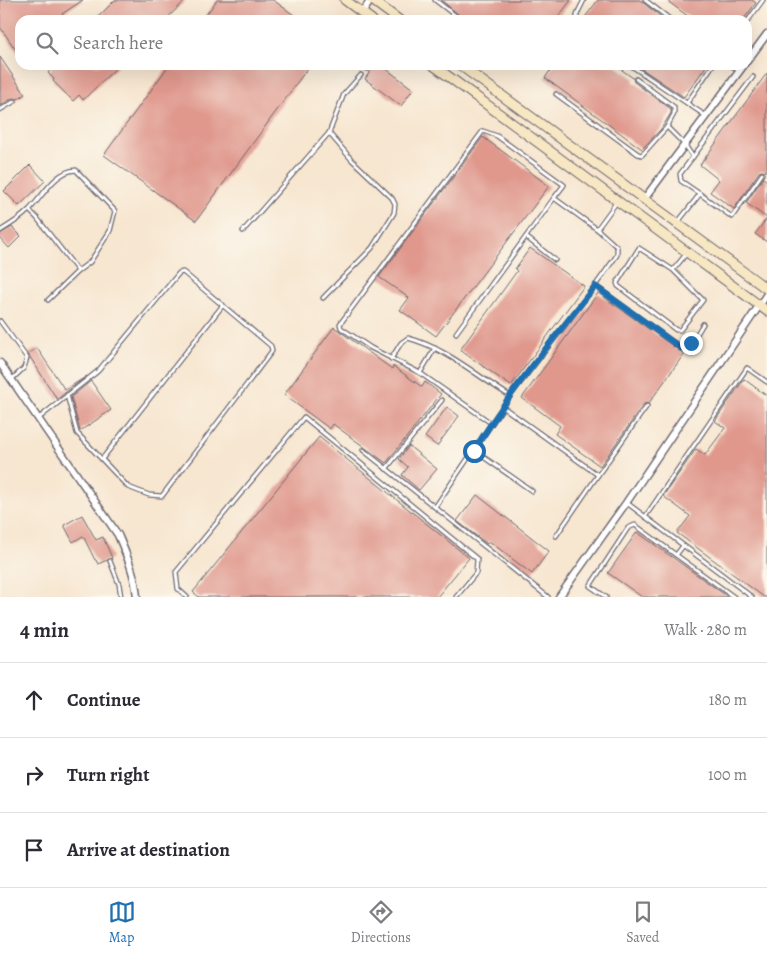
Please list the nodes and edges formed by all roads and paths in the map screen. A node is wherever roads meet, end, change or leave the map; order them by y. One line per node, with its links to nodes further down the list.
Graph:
1 (345, 0): 8 (street)
2 (372, 0): 8 (street); 10 (street)
3 (434, 0): 11 (lane)
4 (584, 0): 12 (lane)
5 (645, 0): 13 (lane)
6 (763, 0): 7 (lane); 14 (lane)
7 (767, 3)
8 (362, 12): 9 (street)
9 (366, 15)
10 (392, 15)
11 (454, 15)
12 (577, 15)
13 (664, 15)
14 (752, 15)
15 (767, 34): 16 (street)
16 (752, 54)
17 (439, 70): 26 (street)
18 (456, 70): 26 (street)
19 (467, 70): 40 (street)
20 (638, 70): 30 (lane)
21 (710, 70): 30 (lane)
22 (736, 70): 23 (lane)
23 (739, 72): 32 (street)
24 (361, 76): 34 (lane)
25 (753, 77): 36 (lane)
26 (450, 78): 41 (street)
27 (636, 79): 33 (lane)
28 (556, 94): 33 (lane)
29 (15, 100): 31 (lane)
30 (687, 103): 32 (lane)
31 (0, 110)
32 (706, 116): 35 (street)
33 (666, 127): 35 (lane)
34 (330, 133): 45 (lane); 55 (lane)
35 (685, 144): 36 (lane); 40 (street)
36 (693, 157): 38 (lane)
37 (762, 174): 38 (lane)
38 (700, 194): 43 (lane)
39 (554, 198): 44 (lane); 47 (lane); 64 (lane)
40 (645, 198): 43 (street)
41 (618, 200): 44 (lane); 48 (street)
42 (29, 210): 46 (lane); 51 (lane); 51 (lane)
43 (678, 223): 53 (street)
44 (597, 229): 52 (lane)
45 (243, 231)
46 (0, 232)
47 (526, 237): 49 (lane); 62 (lane)
48 (687, 252): 50 (lane); 58 (street)
49 (555, 260)
50 (673, 270): 50 (lane)
51 (78, 271): 56 (lane)
52 (595, 286): 61 (lane); 70 (lane)
53 (767, 289)
54 (767, 294): 58 (street)
55 (323, 298)
56 (48, 300)
57 (223, 305): 69 (lane); 78 (lane); 78 (lane)
58 (759, 306): 59 (street); 82 (street)
59 (767, 312)
60 (0, 321): 67 (lane)
61 (703, 324)
62 (456, 333)
63 (436, 348): 64 (lane); 66 (lane); 70 (lane)
64 (391, 359): 66 (lane)
65 (0, 363): 67 (street)
66 (420, 373): 75 (lane)
67 (11, 380): 74 (street)
68 (767, 382): 84 (lane)
69 (67, 395): 74 (lane); 78 (lane)
70 (510, 396): 73 (lane)
71 (442, 400): 79 (lane)
72 (647, 406): 80 (lane)
73 (504, 407): 75 (lane); 80 (lane)
74 (38, 420): 90 (street)
75 (491, 423): 77 (lane)
76 (363, 450): 79 (lane)
77 (474, 451): 81 (lane); 83 (lane)
78 (102, 459)
79 (386, 469): 83 (lane)
80 (598, 476): 85 (lane)
81 (532, 491)
82 (626, 503): 84 (lane); 94 (street)
83 (435, 507): 93 (lane)
84 (645, 517): 86 (lane)
85 (556, 536)
86 (683, 546): 87 (lane); 97 (lane)
87 (676, 554): 95 (lane); 96 (lane)
88 (110, 561): 89 (lane)
89 (121, 597)
90 (136, 597)
91 (187, 597): 92 (lane)
92 (456, 597)
93 (548, 597)
94 (560, 597)
95 (606, 597)
96 (734, 597)
97 (752, 597)

